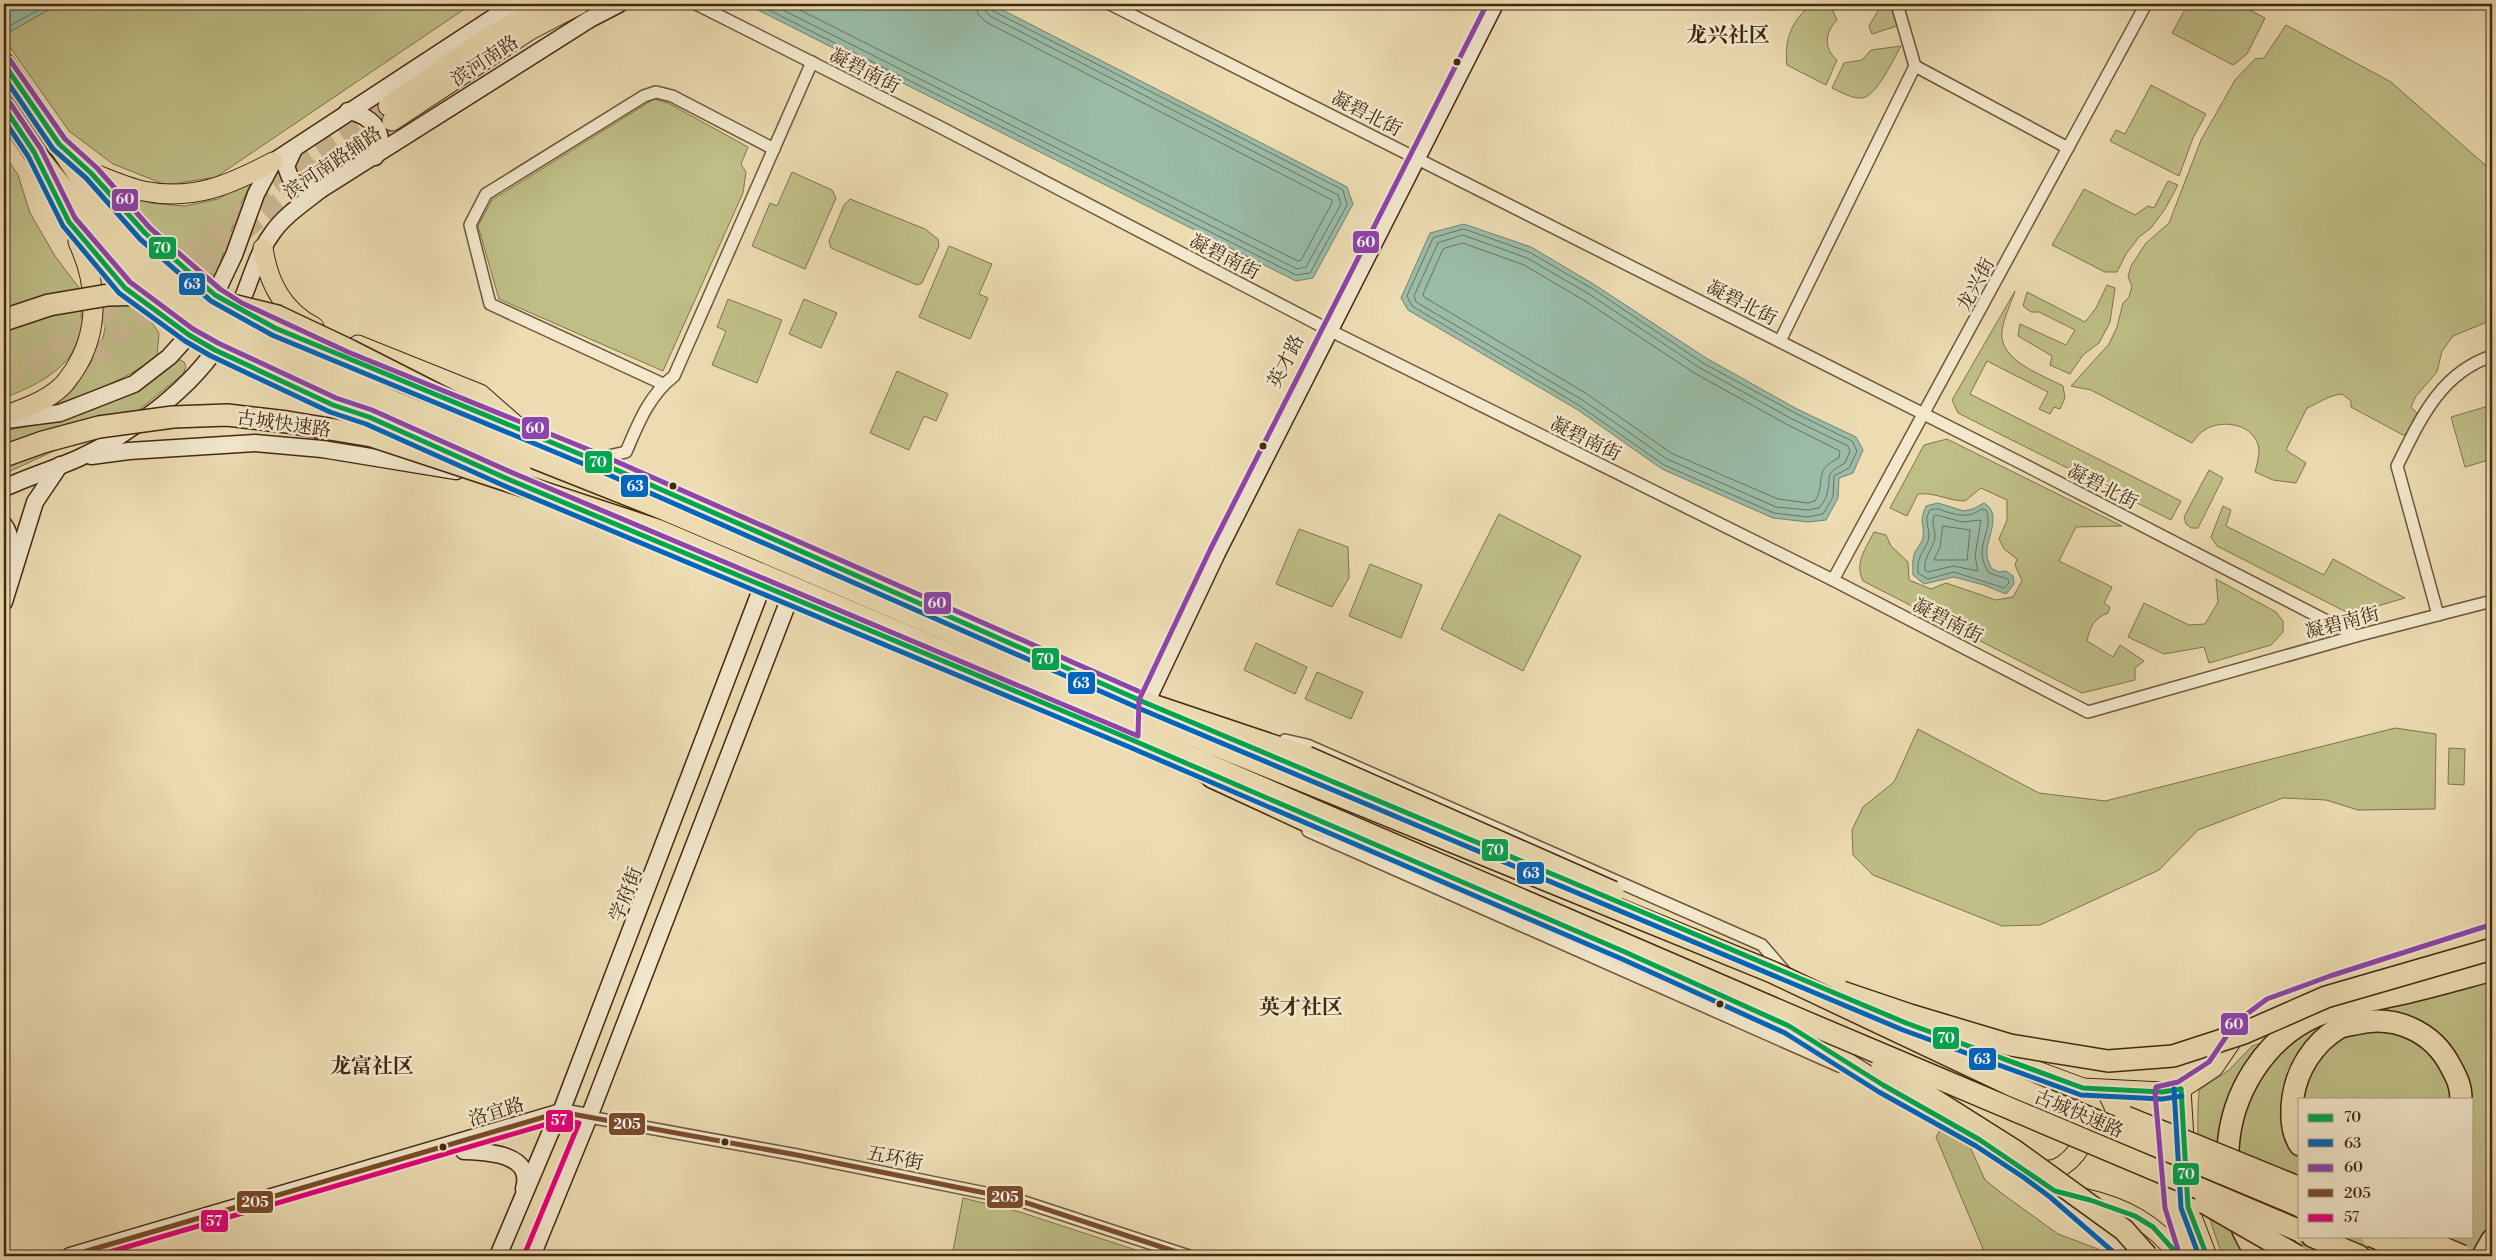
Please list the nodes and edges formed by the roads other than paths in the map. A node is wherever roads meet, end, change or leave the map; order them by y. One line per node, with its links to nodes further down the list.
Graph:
1 (514, 4): 15 (main road, 滨河南路辅路)
2 (546, 4): 3 (main road, 滨河南路)
3 (580, 4)
4 (619, 4): 22 (main road, 滨河南路辅路)
5 (696, 4): 11 (street, 凝碧南街)
6 (1110, 4): 21 (street, 凝碧北街)
7 (1486, 4): 21 (main road, 英才路)
8 (1495, 4): 21 (main road, 英才路)
9 (1897, 4): 13 (street)
10 (2146, 4): 17 (street, 龙兴街)
11 (812, 62): 19 (street); 32 (street, 凝碧南街)
12 (4, 64): 16 (highway)
13 (1914, 66): 17 (street); 34 (street)
14 (4, 107): 20 (highway)
15 (348, 112): 18 (main road, 滨河南路辅路); 22 (main road)
16 (56, 140): 24 (main road); 27 (highway)
17 (2068, 148): 38 (street, 龙兴街)
18 (294, 149): 23 (main road, 滨河南路辅路); 25 (main road)
19 (774, 149): 37 (street); 37 (street)
20 (34, 152): 26 (main road); 27 (highway)
21 (1414, 156): 32 (main road, 英才路); 34 (street, 凝碧北街)
22 (374, 157): 25 (main road, 滨河南路辅路)
23 (273, 162): 24 (main road); 29 (main road, 滨河南路辅路)
24 (91, 173): 29 (main road)
25 (320, 190): 28 (main road, 滨河南路辅路)
26 (69, 222): 33 (main road); 39 (main road)
27 (103, 225): 48 (highway, bridge); 50 (highway, bridge)
28 (263, 248): 30 (main road, 滨河南路辅路); 41 (main road)
29 (215, 295): 30 (main road); 33 (main road, 滨河南路辅路)
30 (238, 310): 35 (main road, 滨河南路辅路); 41 (main road)
31 (4, 320): 48 (highway, 古城快速路, bridge)
32 (1328, 329): 54 (street, 凝碧南街); 62 (main road, 英才路)
33 (189, 335): 35 (main road); 40 (main road, 滨河南路辅路)
34 (1780, 341): 38 (street, 凝碧北街)
35 (215, 350): 43 (main road, 滨河南路辅路); 46 (main road)
36 (2492, 356): 60 (street)
37 (663, 384): 44 (street)
38 (1924, 414): 54 (street, 龙兴街); 61 (street, 凝碧北街)
39 (4, 416)
40 (4, 420)
41 (521, 430): 44 (main road)
42 (4, 456): 50 (highway, 古城快速路, bridge)
43 (79, 458): 45 (main road, 滨河南路辅路); 46 (main road)
44 (594, 460): 51 (main road)
45 (60, 465): 47 (main road, 滨河南路辅路); 53 (main road)
46 (510, 480): 56 (main road)
47 (4, 488)
48 (666, 510): 67 (highway, 古城快速路, bridge)
49 (4, 525): 53 (main road)
50 (656, 530): 68 (highway, 古城快速路, bridge)
51 (778, 541): 52 (main road); 56 (main road, 学府街)
52 (807, 554): 57 (main road); 62 (main road)
53 (11, 569): 55 (main road); 59 (main road)
54 (1833, 580): 61 (street, 凝碧南街)
55 (4, 586)
56 (764, 586): 57 (main road); 75 (main road, 学府街)
57 (790, 597): 63 (main road); 74 (main road)
58 (2492, 601): 60 (street, 凝碧南街)
59 (4, 602)
60 (2438, 615): 61 (street, 凝碧南街)
61 (2356, 636)
62 (1141, 700): 63 (main road, 英才路); 67 (main road); 67 (highway, bridge)
63 (1138, 743): 68 (highway, bridge); 79 (main road)
64 (2492, 932): 71 (main road)
65 (2492, 949): 67 (highway, bridge)
66 (2492, 970): 100 (highway)
67 (1779, 972): 69 (highway, 古城快速路, bridge); 70 (main road)
68 (1796, 1018): 78 (highway, 古城快速路, bridge); 96 (highway, bridge)
69 (2011, 1084): 80 (highway, bridge); 82 (highway, 古城快速路, bridge)
70 (2083, 1088): 72 (main road); 79 (main road)
71 (2181, 1089): 72 (main road); 99 (main road)
72 (2162, 1092): 98 (main road)
73 (2461, 1098): 76 (highway)
74 (589, 1117): 75 (main road, 洛宜路); 93 (main road); 94 (street, 五环街)
75 (557, 1118): 77 (main road, 洛宜路); 83 (main road, 学府街); 90 (main road, 洛宜路)
76 (2298, 1138)
77 (464, 1151): 83 (main road); 91 (main road, 洛宜路)
78 (2118, 1153): 84 (highway, 古城快速路, bridge); 101 (highway, bridge)
79 (2027, 1171): 81 (main road)
80 (2298, 1187)
81 (2056, 1191): 95 (main road); 97 (main road)
82 (2298, 1205)
83 (518, 1206): 92 (main road, 学府街)
84 (2298, 1230)
85 (2317, 1238): 102 (highway)
86 (2377, 1238): 104 (highway, bridge)
87 (2403, 1238): 103 (highway)
88 (2421, 1238): 105 (highway, bridge)
89 (2492, 1240): 106 (highway)
90 (70, 1256)
91 (99, 1256)
92 (498, 1256)
93 (532, 1256)
94 (1189, 1256)
95 (2127, 1256)
96 (2147, 1256)
97 (2179, 1256)
98 (2188, 1256)
99 (2207, 1256)
100 (2258, 1256)
101 (2297, 1256)
102 (2360, 1256)
103 (2393, 1256)
104 (2420, 1256)
105 (2462, 1256)
106 (2483, 1256)

